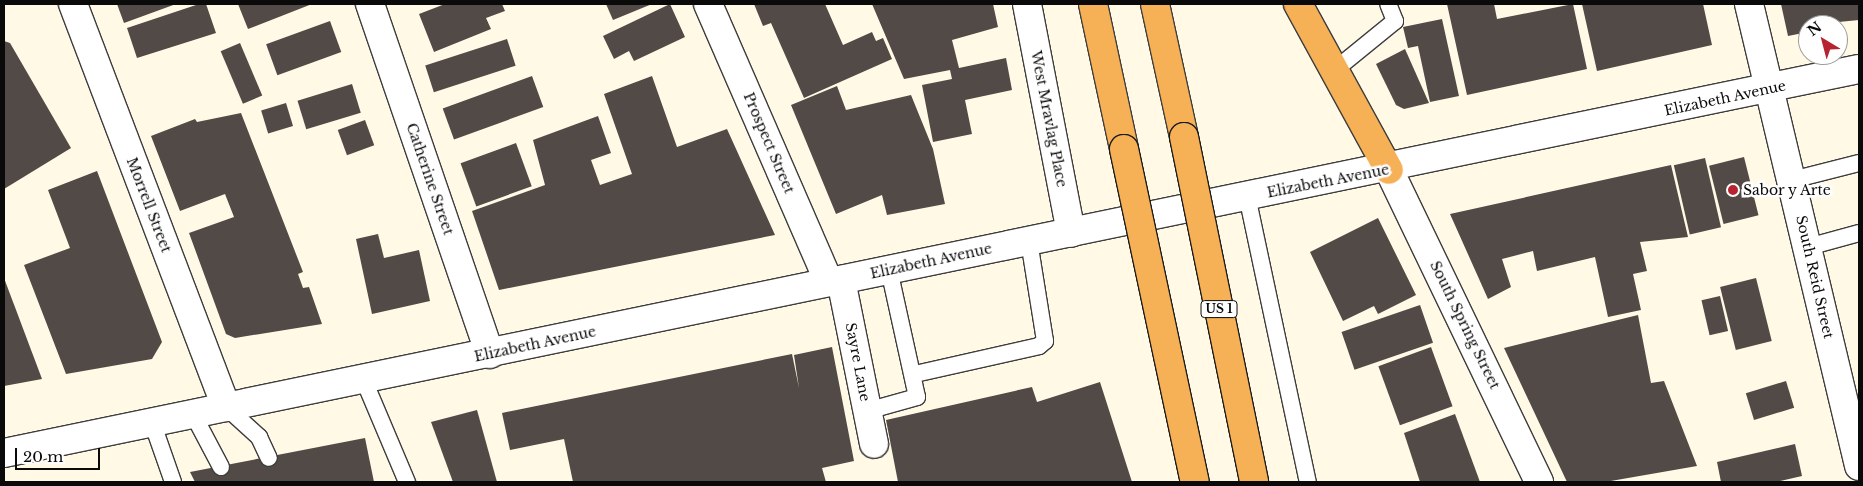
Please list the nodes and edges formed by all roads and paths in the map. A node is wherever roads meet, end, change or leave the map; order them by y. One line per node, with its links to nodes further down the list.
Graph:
1 (73, 4): 26 (street, Morrell Street)
2 (370, 4): 23 (street, Catherine Street)
3 (708, 4): 22 (street, Prospect Street)
4 (1027, 4): 17 (street, West Mravlag Place)
5 (1094, 4): 37 (highway, bridge)
6 (1154, 4): 38 (highway, US 1, bridge)
7 (1298, 4): 10 (highway)
8 (1388, 4): 10 (lane)
9 (1749, 4): 12 (street, South Reid Street)
10 (1336, 69): 14 (highway)
11 (1859, 69): 12 (street, Elizabeth Avenue)
12 (1770, 88): 14 (street, Elizabeth Avenue); 15 (street, South Reid Street)
13 (1859, 163): 15 (lane)
14 (1389, 170): 16 (street, Elizabeth Avenue); 40 (street, South Spring Street)
15 (1792, 180): 20 (street, South Reid Street)
16 (1247, 196): 17 (street, Elizabeth Avenue); 39 (lane)
17 (1071, 233): 19 (street, Elizabeth Avenue)
18 (1859, 233): 20 (lane)
19 (1029, 241): 21 (street, Elizabeth Avenue); 24 (lane)
20 (1808, 247): 33 (street, South Reid Street)
21 (889, 270): 22 (street, Elizabeth Avenue); 24 (lane)
22 (835, 281): 23 (street, Elizabeth Avenue); 27 (street, Sayre Lane)
23 (490, 354): 25 (street, Elizabeth Avenue)
24 (915, 374): 27 (lane)
25 (363, 378): 26 (street, Elizabeth Avenue); 36 (lane)
26 (226, 406): 28 (street, Elizabeth Avenue); 32 (lane)
27 (867, 411): 30 (street, Sayre Lane)
28 (193, 414): 29 (street, Elizabeth Avenue); 34 (lane)
29 (152, 422): 31 (street, Elizabeth Avenue); 35 (lane)
30 (874, 444)
31 (4, 453)
32 (269, 458)
33 (1859, 466)
34 (221, 467)
35 (173, 482)
36 (406, 482)
37 (1195, 482)
38 (1254, 482)
39 (1308, 482)
40 (1539, 482)

